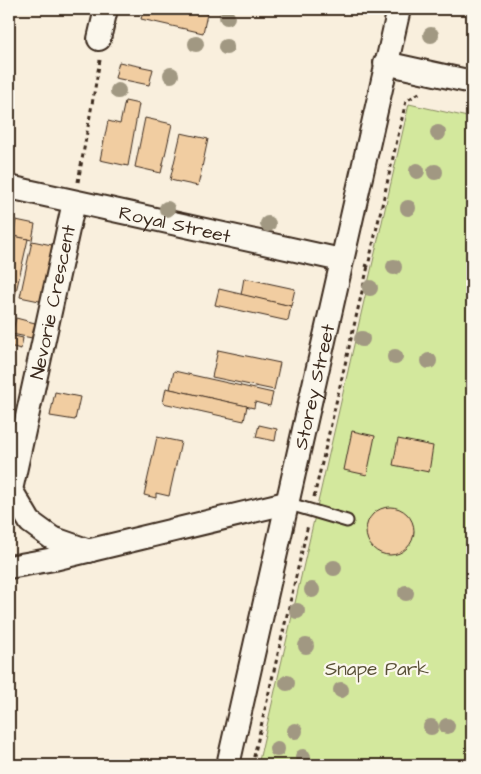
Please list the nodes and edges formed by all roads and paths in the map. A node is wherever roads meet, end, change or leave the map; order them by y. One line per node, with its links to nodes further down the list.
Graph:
1 (106, 9): 3 (street)
2 (399, 9): 4 (street, Storey Street)
3 (100, 37): 8 (path)
4 (385, 63): 5 (street); 9 (street, Storey Street)
5 (472, 82)
6 (430, 93): 10 (path)
7 (9, 187): 8 (street, Royal Street)
8 (74, 202): 9 (street, Royal Street); 11 (street, Nevorie Crescent)
9 (341, 260): 10 (path); 12 (street, Storey Street)
10 (368, 266): 13 (path)
11 (10, 496): 15 (street, Nevorie Crescent)
12 (286, 503): 13 (lane); 15 (street); 17 (street, Storey Street)
13 (311, 510): 14 (lane); 18 (path)
14 (347, 521)
15 (89, 551): 16 (street)
16 (9, 566)
17 (228, 765)
18 (252, 765)

